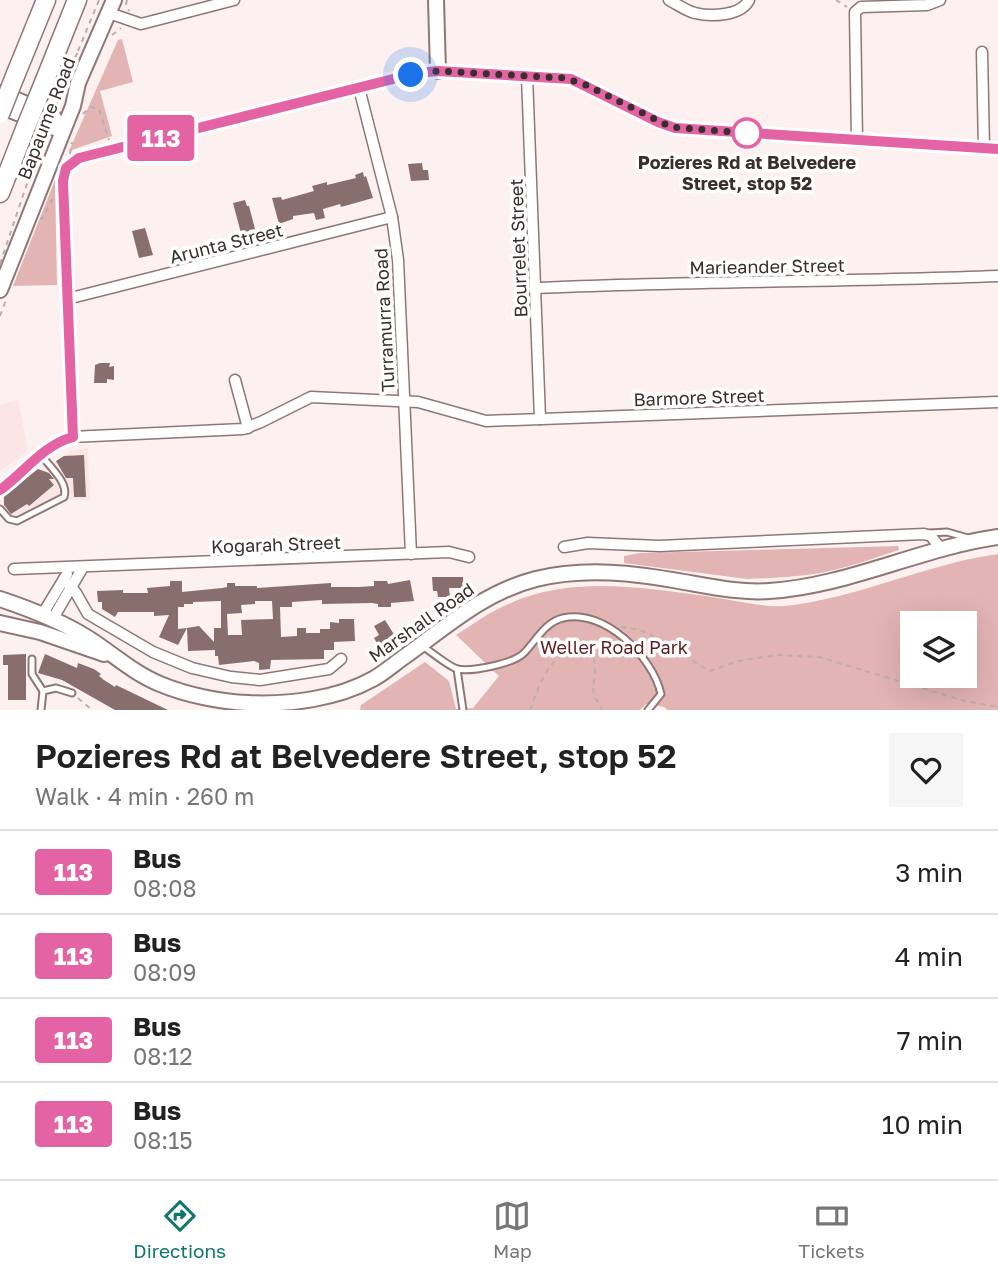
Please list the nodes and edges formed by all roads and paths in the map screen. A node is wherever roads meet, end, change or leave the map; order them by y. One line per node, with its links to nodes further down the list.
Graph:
1 (46, 0): 21 (highway, bridge)
2 (77, 0): 30 (highway, bridge)
3 (99, 0): 33 (path, bridge)
4 (127, 0): 12 (path)
5 (234, 0): 11 (street)
6 (436, 0): 15 (main road)
7 (669, 0): 8 (street)
8 (748, 0)
9 (836, 0): 13 (path)
10 (940, 0): 13 (street)
11 (112, 6): 17 (main road, Bapaume Road)
12 (129, 12)
13 (855, 12): 26 (street)
14 (982, 52): 27 (street)
15 (438, 71): 16 (street); 18 (street)
16 (527, 76): 26 (street); 35 (street, Bourrelet Street)
17 (78, 83): 22 (main road); 24 (main road, Bapaume Road)
18 (359, 88): 29 (street); 31 (street, Turramurra Road)
19 (0, 93): 22 (main road)
20 (0, 106): 24 (main road)
21 (0, 114)
22 (52, 115): 24 (main road)
23 (78, 122): 25 (path)
24 (63, 130): 36 (main road, Bapaume Road)
25 (109, 140)
26 (857, 141): 27 (street)
27 (984, 149): 28 (street)
28 (998, 149)
29 (64, 189): 32 (path); 37 (street)
30 (0, 193)
31 (392, 217): 37 (street, Arunta Street); 39 (street, Turramurra Road)
32 (39, 218)
33 (0, 264)
34 (998, 276): 35 (street, Marieander Street)
35 (536, 288): 41 (street, Bourrelet Street)
36 (0, 290)
37 (68, 299): 43 (street)
38 (235, 380): 42 (street)
39 (405, 401): 41 (street, Barmore Street); 42 (street, Barmore Street); 55 (street, Turramurra Road)
40 (998, 401): 41 (street, Barmore Street)
41 (540, 419)
42 (248, 428): 43 (street)
43 (73, 437): 44 (street)
44 (41, 455): 45 (street); 48 (lane)
45 (18, 473): 46 (street); 47 (street)
46 (0, 481)
47 (0, 490)
48 (0, 509)
49 (924, 534): 50 (street); 52 (lane); 54 (street)
50 (910, 535): 53 (street); 56 (street)
51 (998, 537): 52 (main road, Marshall Road)
52 (977, 541): 54 (main road, Marshall Road)
53 (564, 547)
54 (941, 549): 56 (main road, Marshall Road)
55 (411, 554): 57 (street, Kogarah Street); 58 (street, Kogarah Street)
56 (923, 554): 67 (main road, Marshall Road)
57 (469, 556)
58 (83, 567): 59 (street, Kogarah Street); 61 (street)
59 (71, 568): 60 (street, Kogarah Street); 61 (street)
60 (14, 569)
61 (68, 583): 63 (street); 70 (street)
62 (0, 599): 63 (main road, Marshall Road)
63 (47, 617): 66 (main road); 68 (main road, Marshall Road)
64 (4, 627): 66 (main road, Marshall Road)
65 (608, 627): 71 (lane); 74 (path); 80 (lane)
66 (40, 632): 68 (main road, Marshall Road)
67 (421, 645): 68 (main road, Marshall Road); 71 (lane)
68 (112, 657)
69 (32, 659): 72 (lane)
70 (341, 659)
71 (457, 669): 77 (lane)
72 (43, 691): 73 (lane); 75 (lane)
73 (72, 693): 76 (path)
74 (998, 707)
75 (41, 710)
76 (92, 710)
77 (463, 710)
78 (530, 710): 79 (path)
79 (602, 710)
80 (648, 710)

